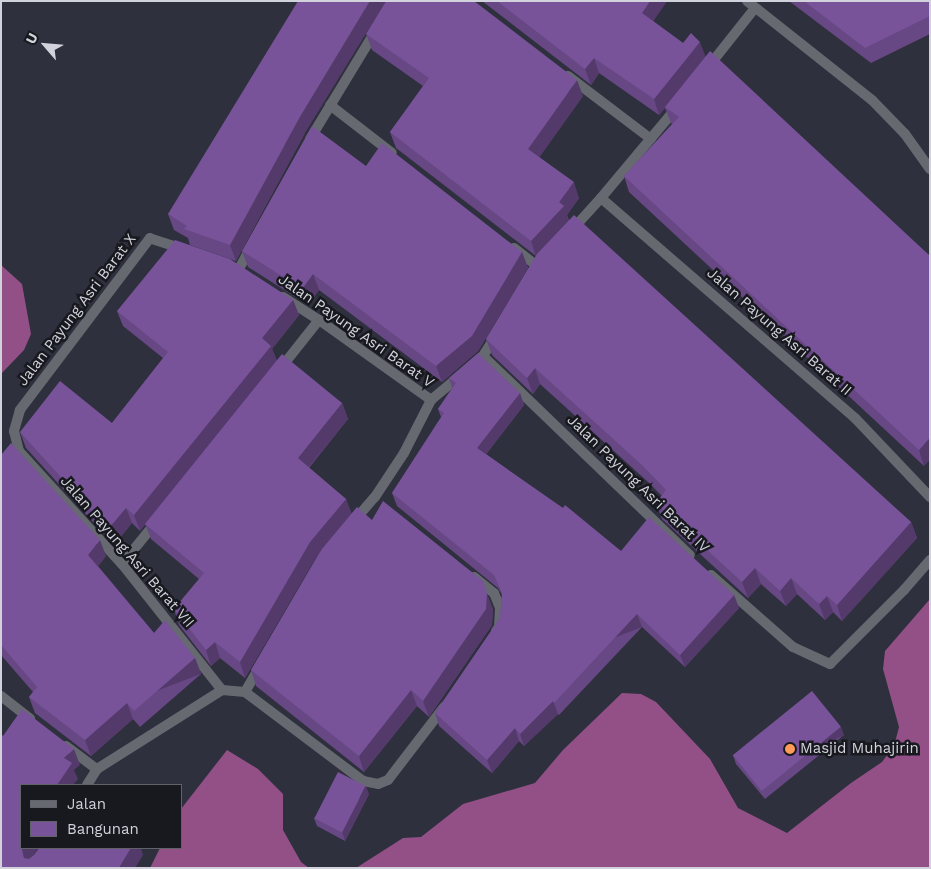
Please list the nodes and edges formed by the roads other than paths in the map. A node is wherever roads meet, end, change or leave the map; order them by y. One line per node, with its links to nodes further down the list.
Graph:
1 (751, 5): 4 (street); 10 (street)
2 (384, 17): 6 (street)
3 (557, 67): 7 (street)
4 (700, 77)
5 (682, 100): 7 (street)
6 (330, 104): 8 (street); 9 (street)
7 (651, 139): 11 (street)
8 (306, 148)
9 (399, 158)
10 (930, 169)
11 (601, 198): 13 (street); 25 (street, Jalan Payung Asri Barat II)
12 (258, 235): 17 (street)
13 (563, 239)
14 (506, 242): 16 (street)
15 (195, 254): 24 (street, Jalan Payung Asri Barat X)
16 (538, 267)
17 (238, 270)
18 (271, 290): 19 (street, Jalan Payung Asri Barat V)
19 (319, 320): 22 (street); 23 (street, Jalan Payung Asri Barat V)
20 (503, 323): 21 (street)
21 (483, 356): 23 (street); 28 (street, Jalan Payung Asri Barat IV)
22 (270, 381)
23 (431, 400): 27 (street)
24 (14, 432): 29 (street, Jalan Payung Asri Barat VII)
25 (930, 497)
26 (165, 511): 29 (street)
27 (343, 533)
28 (930, 560)
29 (122, 564): 33 (street, Jalan Payung Asri Barat VII)
30 (464, 569): 31 (street)
31 (488, 642)
32 (264, 660): 34 (street)
33 (222, 690): 34 (street); 39 (street)
34 (245, 692): 36 (street)
35 (1, 696): 37 (street)
36 (451, 696)
37 (38, 724)
38 (60, 741): 39 (street)
39 (97, 769): 40 (street)
40 (87, 784)

